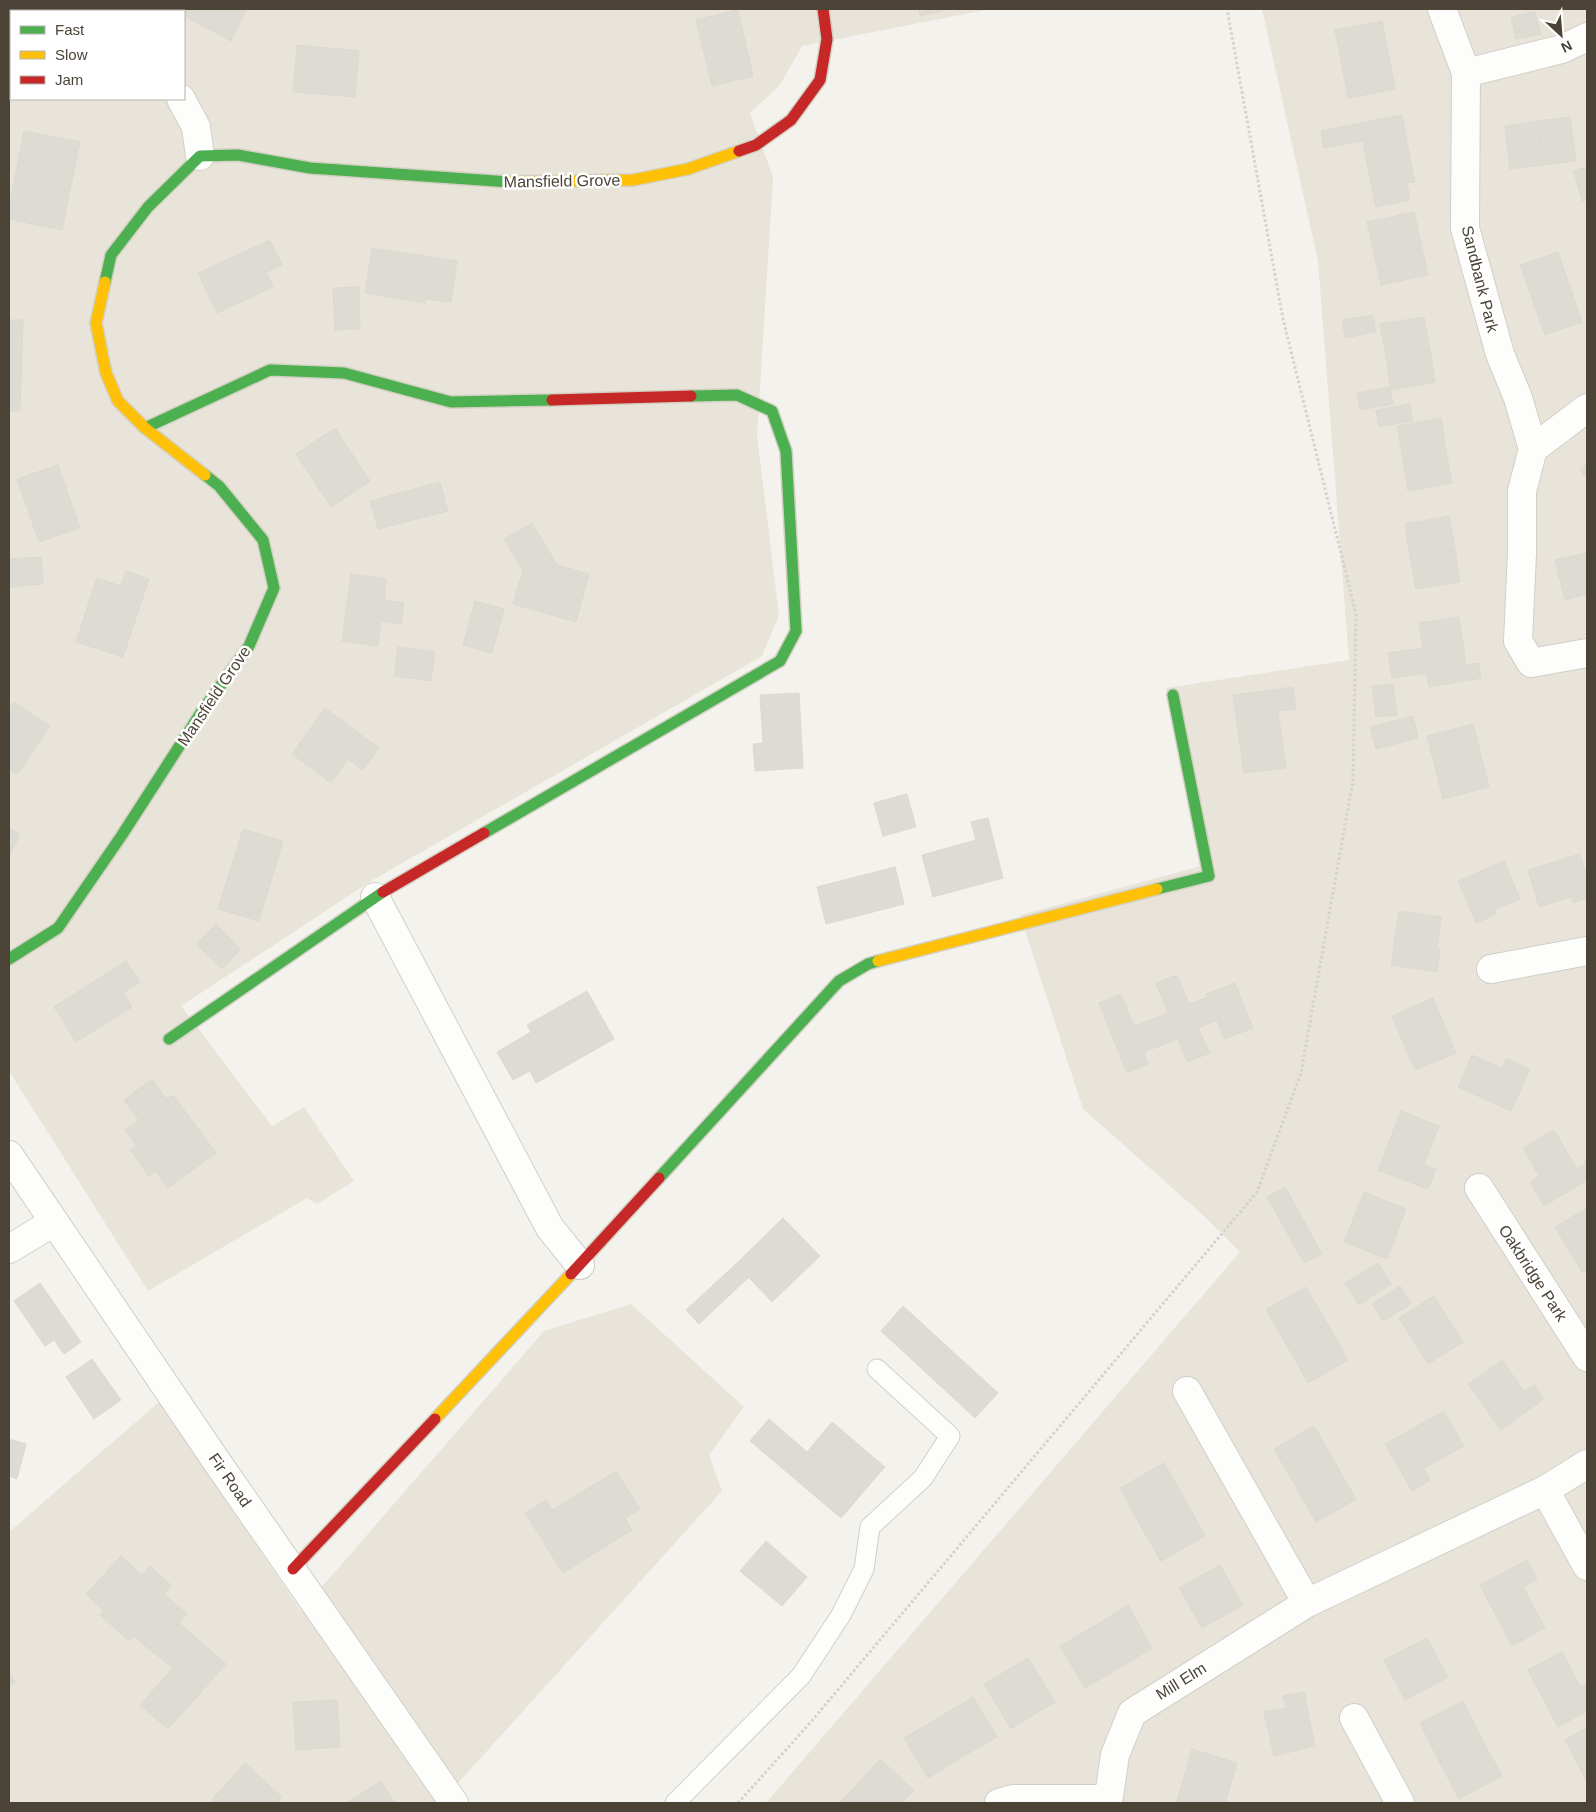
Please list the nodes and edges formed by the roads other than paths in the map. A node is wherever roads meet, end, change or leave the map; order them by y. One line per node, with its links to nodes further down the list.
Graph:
1 (823, 9): 6 (street, Mansfield Grove)
2 (1442, 9): 4 (street, Sandbank Park)
3 (1587, 37): 4 (street)
4 (1466, 73): 9 (street, Sandbank Park)
5 (182, 100): 6 (street)
6 (200, 156): 8 (street, Mansfield Grove)
7 (1587, 408): 9 (street)
8 (144, 428): 12 (street); 14 (street, Mansfield Grove)
9 (1532, 449): 10 (street, Sandbank Park)
10 (1587, 653)
11 (1173, 695): 21 (street)
12 (375, 897): 16 (street); 21 (street)
13 (1587, 950): 15 (street)
14 (9, 959)
15 (1491, 969)
16 (169, 1039)
17 (9, 1155): 19 (street, Fir Road)
18 (1479, 1188): 22 (street, Oakbridge Park)
19 (54, 1222): 20 (street); 28 (street, Fir Road)
20 (9, 1249)
21 (580, 1265): 28 (street)
22 (1587, 1357)
23 (877, 1369): 33 (lane)
24 (1187, 1391): 29 (street)
25 (1587, 1464): 26 (street)
26 (1545, 1490): 27 (street); 29 (street, Mill Elm)
27 (1587, 1566)
28 (293, 1569): 32 (street, Fir Road)
29 (1306, 1604): 31 (street, Mill Elm)
30 (1354, 1718): 35 (street)
31 (1108, 1801): 34 (street, Mill Elm)
32 (454, 1803)
33 (675, 1803)
34 (999, 1803)
35 (1400, 1803)

